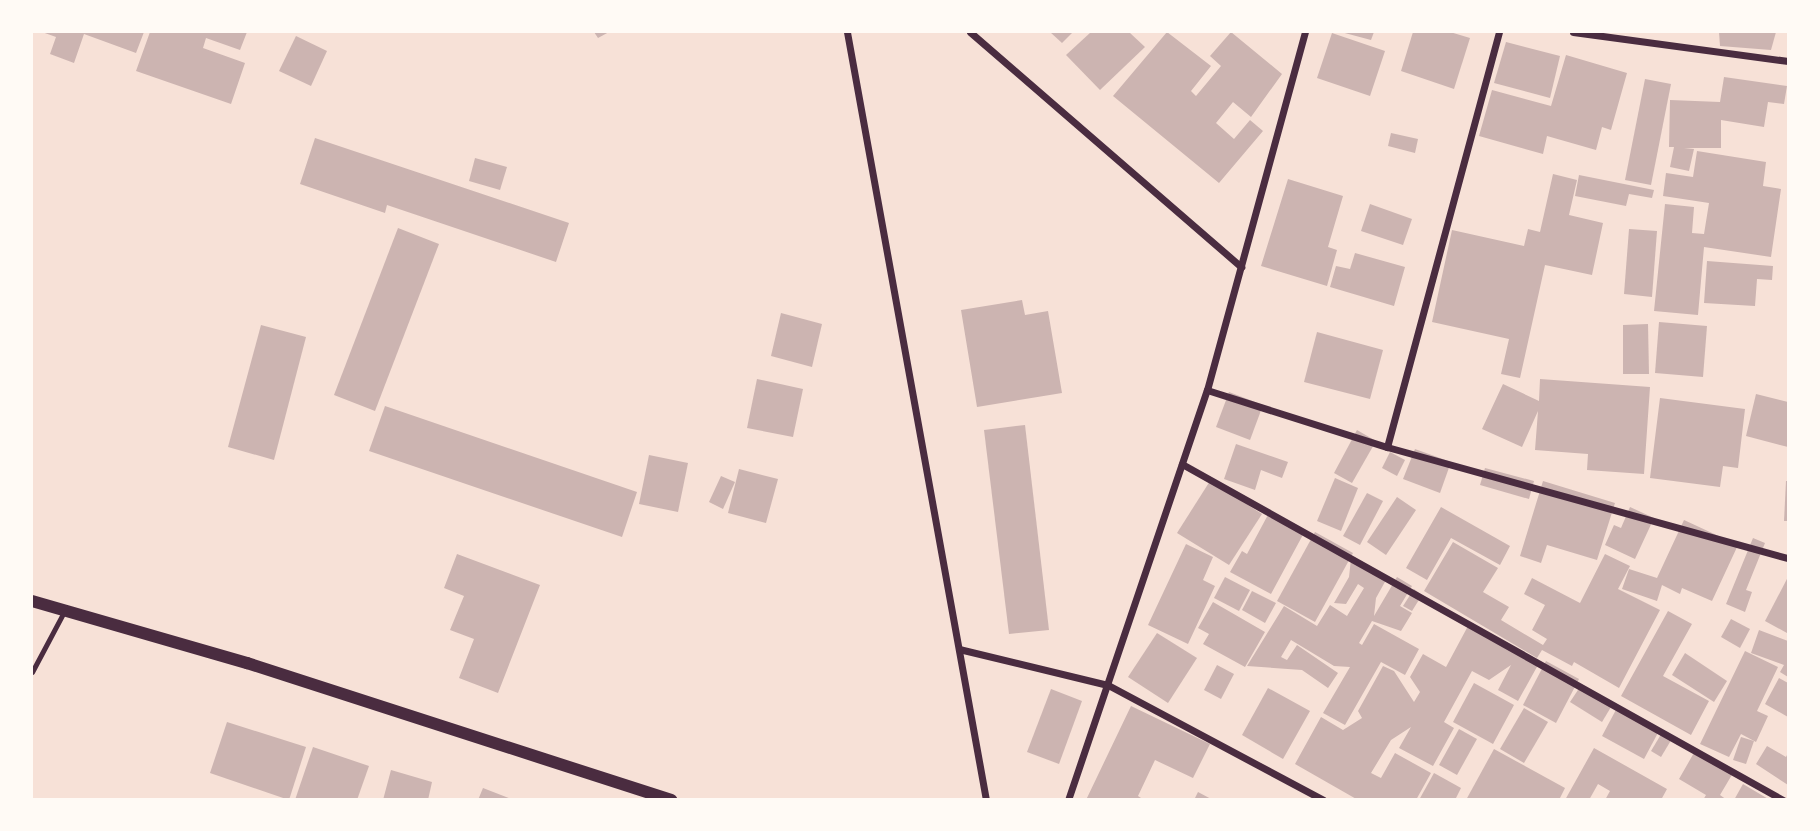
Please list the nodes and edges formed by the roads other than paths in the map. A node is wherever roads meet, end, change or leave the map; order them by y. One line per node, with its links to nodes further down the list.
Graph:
1 (847, 32): 14 (street)
2 (1306, 32): 7 (street)
3 (1499, 32): 9 (street)
4 (1573, 32): 6 (street)
5 (975, 33): 7 (street)
6 (1788, 61)
7 (1241, 267): 8 (street)
8 (1207, 390): 9 (street); 10 (street)
9 (1387, 446): 11 (street)
10 (1182, 464): 16 (street); 21 (street)
11 (1788, 558)
12 (32, 601): 13 (street)
13 (65, 610): 15 (lane); 17 (street)
14 (959, 649): 16 (street); 18 (street)
15 (32, 671)
16 (1108, 685): 19 (street); 20 (street)
17 (671, 800)
18 (986, 800)
19 (1068, 800)
20 (1323, 800)
21 (1783, 800)

